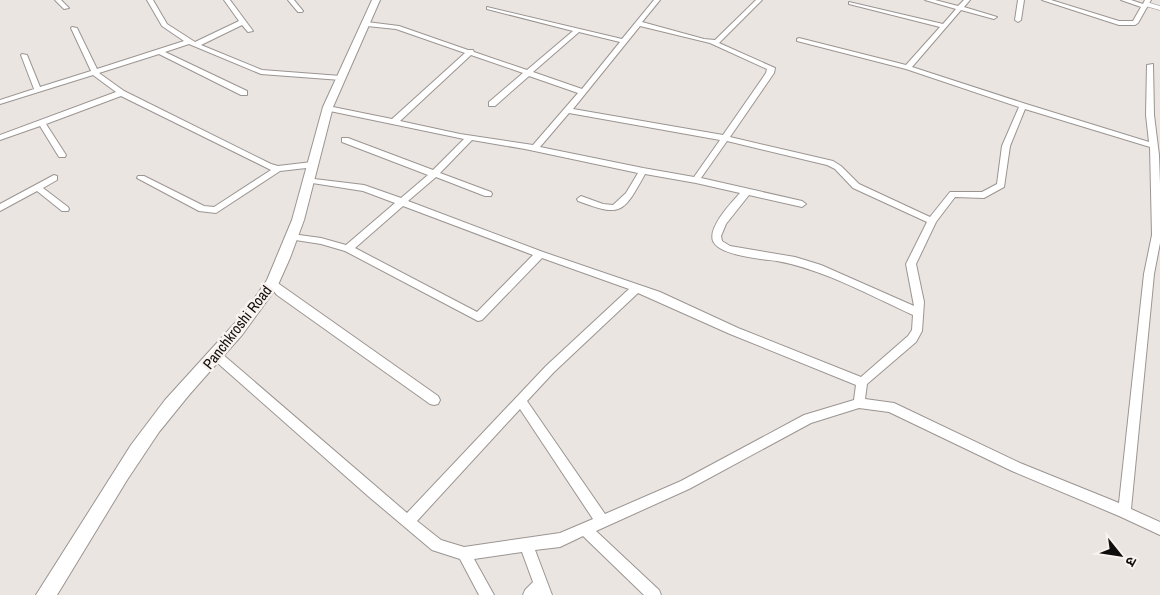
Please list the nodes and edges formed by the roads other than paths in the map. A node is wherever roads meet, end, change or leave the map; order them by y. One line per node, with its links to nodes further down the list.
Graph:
1 (58, 0): 15 (street)
2 (227, 0): 22 (street)
3 (291, 0): 19 (street)
4 (376, 0): 24 (street, Panchkroshi Road)
5 (657, 0): 23 (street)
6 (759, 0): 31 (street)
7 (928, 0): 17 (street)
8 (967, 0): 17 (street)
9 (1021, 0): 21 (street)
10 (1045, 0): 14 (street)
11 (1124, 0): 14 (street)
12 (154, 1): 32 (street)
13 (851, 2): 25 (street)
14 (1146, 3): 18 (lane)
15 (66, 8)
16 (489, 8): 27 (street)
17 (962, 8): 20 (street); 25 (street)
18 (1160, 8)
19 (300, 11)
20 (994, 17)
21 (1018, 20)
22 (243, 22): 28 (street); 32 (street)
23 (638, 23): 30 (street); 31 (street)
24 (368, 24): 33 (street); 40 (street, Panchkroshi Road)
25 (945, 26): 37 (street)
26 (74, 28): 38 (street)
27 (578, 30): 30 (street); 39 (street)
28 (250, 31)
29 (799, 40): 37 (street)
30 (623, 41): 42 (street)
31 (713, 43): 54 (street)
32 (192, 44): 34 (street); 40 (street)
33 (470, 51): 39 (street); 50 (street)
34 (160, 52): 38 (street); 44 (street)
35 (24, 55): 41 (street)
36 (1151, 65): 57 (street)
37 (908, 68): 47 (street)
38 (95, 73): 41 (street); 43 (street)
39 (527, 74): 42 (street); 46 (street)
40 (341, 78): 48 (street, Panchkroshi Road)
41 (38, 91): 45 (street)
42 (583, 92): 49 (street)
43 (121, 93): 51 (street); 59 (street)
44 (244, 93)
45 (0, 103)
46 (492, 104)
47 (1023, 106): 57 (street); 74 (street)
48 (328, 108): 50 (street); 61 (street, Panchkroshi Road)
49 (568, 110): 54 (street); 56 (street)
50 (395, 121): 53 (street)
51 (42, 123): 52 (street); 58 (street)
52 (0, 138)
53 (470, 138): 56 (street); 62 (street)
54 (725, 138): 65 (street); 74 (street)
55 (345, 140): 62 (street)
56 (535, 148): 60 (street)
57 (1156, 152): 78 (street)
58 (62, 155)
59 (278, 169): 61 (street); 64 (street)
60 (643, 171): 65 (street); 69 (street)
61 (310, 172): 70 (street); 75 (street, Panchkroshi Road)
62 (433, 175): 68 (street); 70 (street)
63 (54, 178): 66 (street)
64 (141, 178)
65 (696, 180): 67 (street)
66 (37, 187): 72 (street); 73 (street)
67 (747, 191): 71 (street); 82 (street)
68 (488, 194)
69 (581, 199)
70 (402, 202): 76 (street); 77 (street)
71 (802, 204)
72 (0, 208)
73 (65, 209)
74 (932, 221): 82 (street)
75 (292, 237): 76 (street); 80 (street, Panchkroshi Road)
76 (348, 249): 77 (street)
77 (540, 254): 81 (street)
78 (1149, 274): 79 (street); 88 (street)
79 (1160, 275)
80 (272, 283): 83 (street, Panchkroshi Road); 85 (street)
81 (637, 288): 84 (street); 86 (street)
82 (919, 313): 84 (street)
83 (216, 356): 89 (street); 96 (street, Panchkroshi Road)
84 (862, 382): 87 (street)
85 (434, 400)
86 (521, 401): 89 (street); 90 (street)
87 (859, 403): 88 (street); 90 (street)
88 (1124, 512): 92 (street)
89 (408, 521): 94 (street)
90 (602, 521): 91 (street)
91 (585, 529): 93 (street); 99 (street)
92 (1160, 529)
93 (526, 544): 94 (street); 95 (street)
94 (464, 554): 97 (street)
95 (543, 590): 98 (street)
96 (46, 595)
97 (487, 595)
98 (530, 595)
99 (654, 595)

